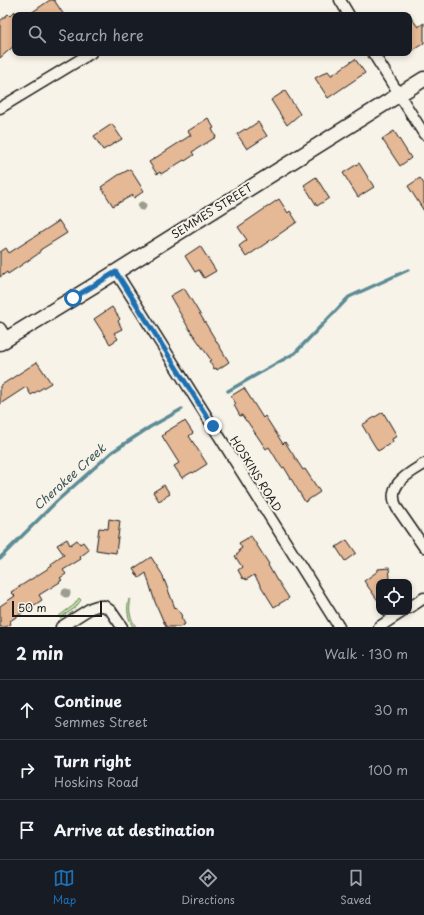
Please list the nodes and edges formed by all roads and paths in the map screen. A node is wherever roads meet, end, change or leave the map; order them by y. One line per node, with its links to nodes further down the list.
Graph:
1 (340, 0): 2 (street)
2 (347, 12)
3 (86, 56): 7 (street)
4 (376, 56): 6 (street)
5 (424, 78): 6 (main road, SEMMES STREET)
6 (399, 94): 8 (street); 9 (main road, SEMMES STREET)
7 (0, 108)
8 (424, 134)
9 (116, 272): 10 (main road, SEMMES STREET); 18 (street, HOSKINS ROAD)
10 (2, 337)
11 (424, 464): 12 (street)
12 (424, 547)
13 (424, 598): 14 (street)
14 (412, 606)
15 (397, 615): 19 (street)
16 (61, 627): 17 (street)
17 (122, 627)
18 (339, 627)
19 (379, 627)

